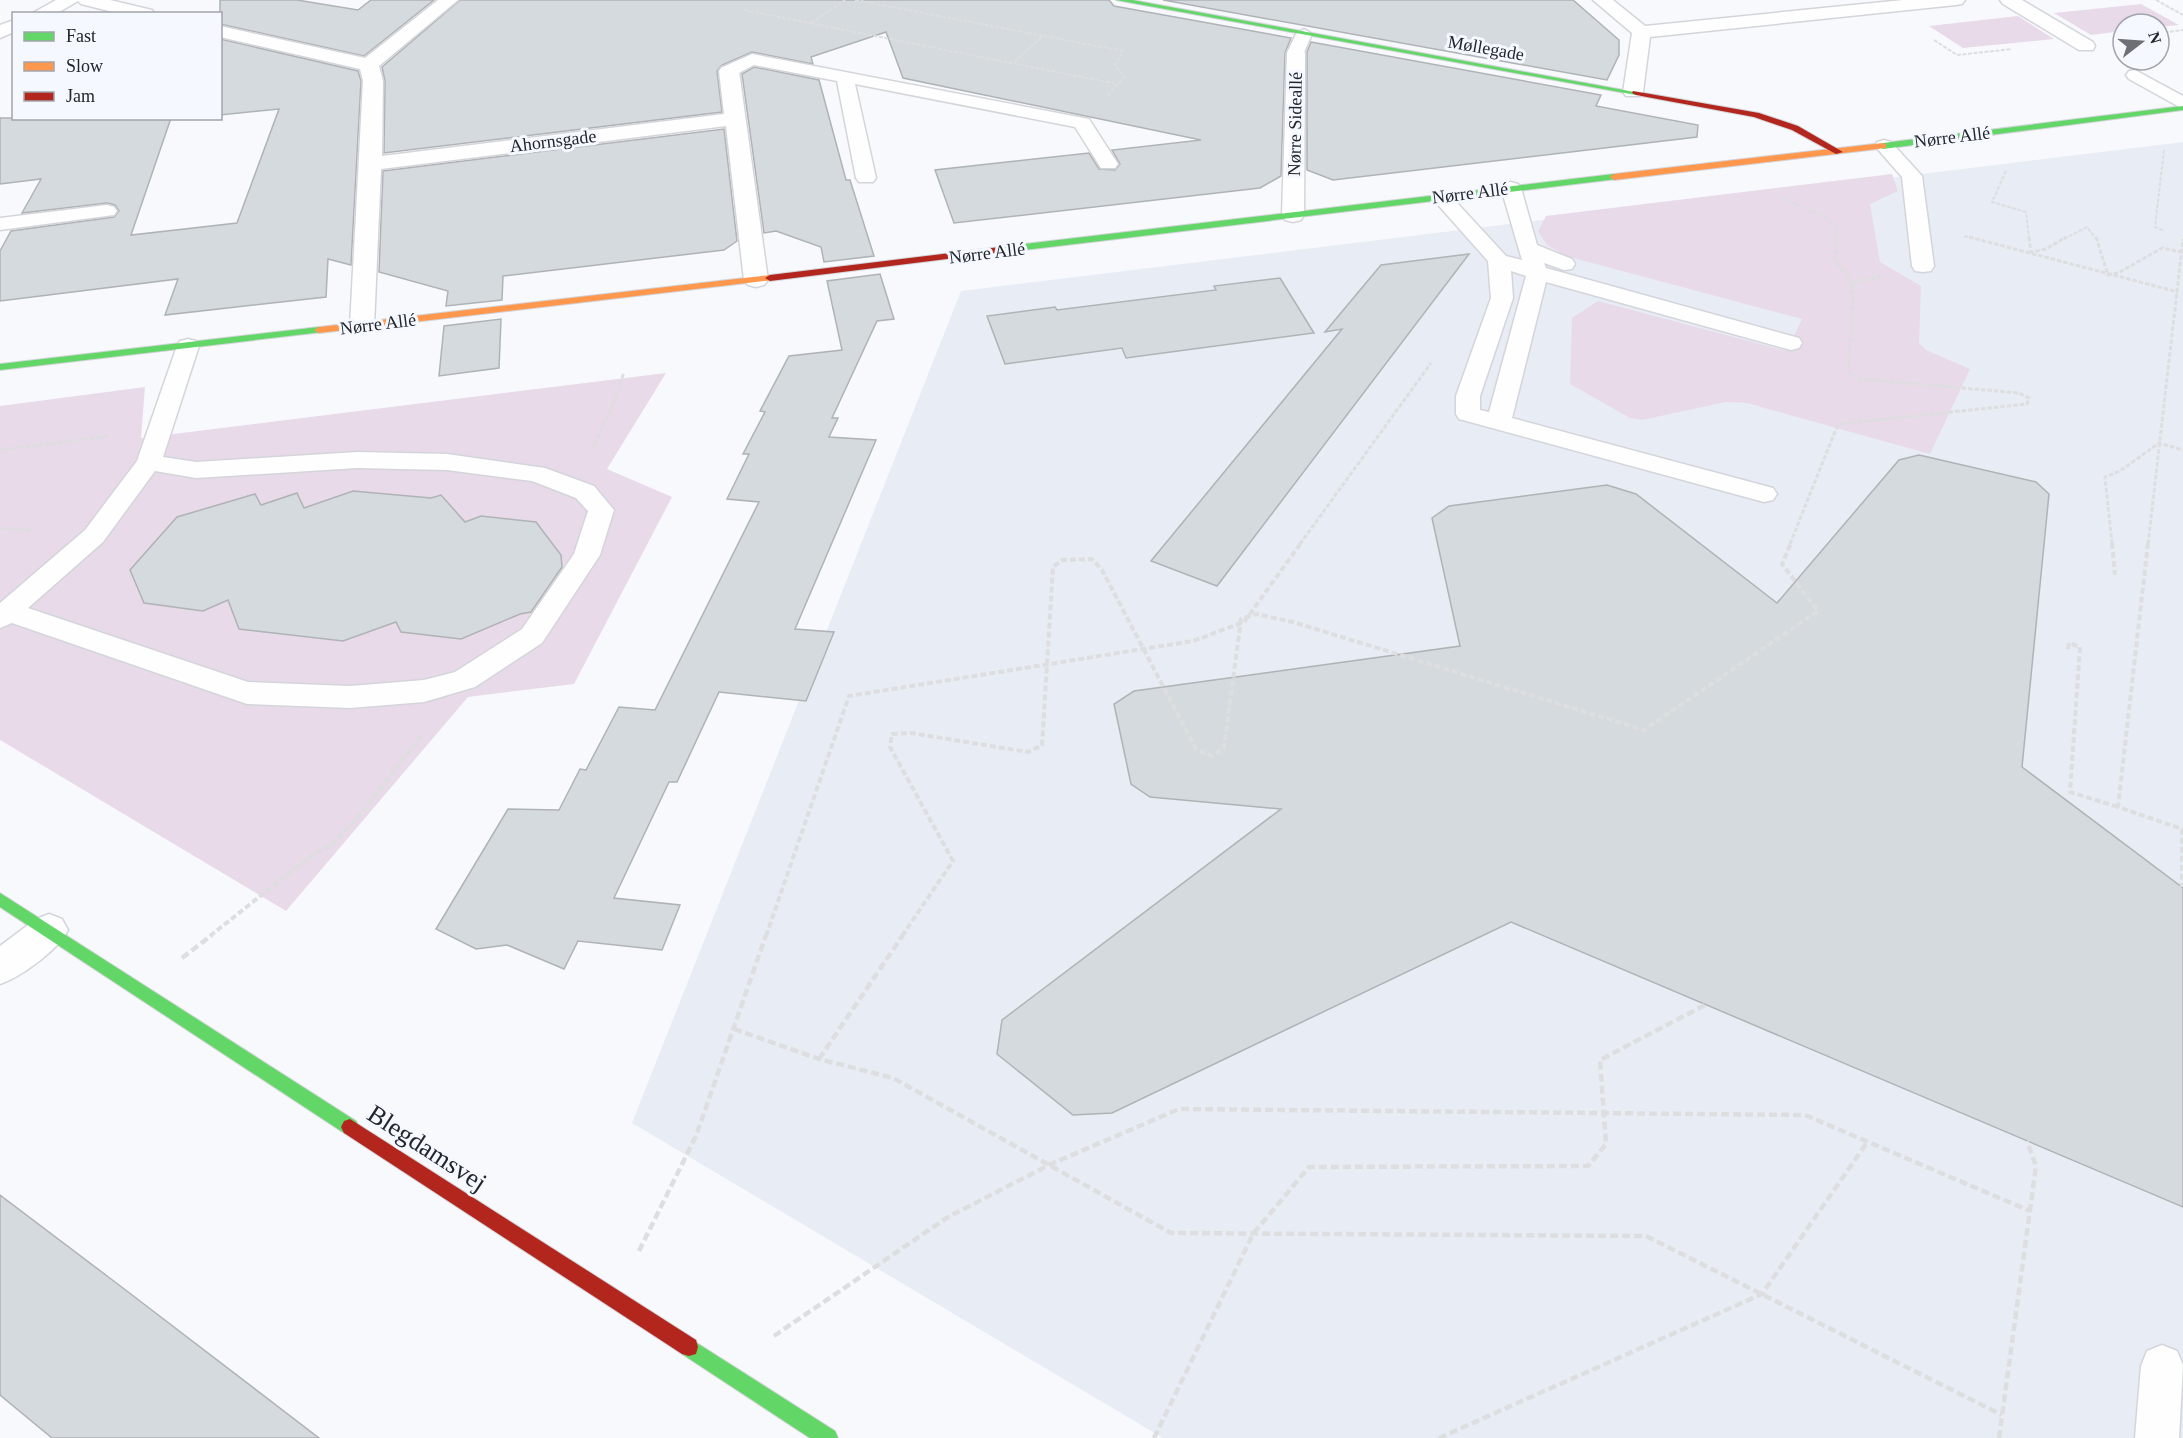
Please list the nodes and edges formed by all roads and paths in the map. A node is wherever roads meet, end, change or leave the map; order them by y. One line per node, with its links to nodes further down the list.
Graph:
1 (70, 0): 12 (street)
2 (87, 0): 13 (street)
3 (450, 0): 23 (street)
4 (845, 0): 15 (path)
5 (855, 0): 19 (path)
6 (1120, 0): 18 (street, Møllegade)
7 (1602, 0): 17 (street)
8 (1956, 0): 17 (street)
9 (2009, 0): 20 (street)
10 (2156, 0): 14 (path)
11 (744, 10): 15 (path)
12 (44, 12)
13 (138, 12)
14 (2183, 15)
15 (811, 23): 22 (path)
16 (222, 31): 23 (street)
17 (1641, 32): 28 (street)
18 (1304, 34): 21 (lane, Nørre Sideallé); 28 (street, Møllegade)
19 (1043, 36): 22 (path); 27 (path)
20 (2086, 46)
21 (1296, 53): 43 (street, Nørre Sideallé)
22 (1014, 63): 27 (path)
23 (369, 64): 34 (street)
24 (729, 71): 26 (lane); 30 (street)
25 (2135, 75): 29 (lane)
26 (845, 77): 31 (lane); 39 (lane)
27 (1118, 84): 31 (path)
28 (1633, 92): 33 (street, Møllegade)
29 (2183, 106): 32 (street, Nørre Allé)
30 (734, 119): 34 (street, Ahornsgade); 56 (street)
31 (1082, 123): 35 (lane)
32 (1884, 146): 33 (street, Nørre Allé); 45 (lane)
33 (1839, 152): 36 (street, Nørre Allé)
34 (371, 164): 58 (street)
35 (1108, 164)
36 (1726, 164): 40 (street, Nørre Allé); 83 (path, bridge)
37 (2163, 164): 46 (path)
38 (2006, 170): 49 (path)
39 (866, 178)
40 (1511, 188): 41 (street, Nørre Allé); 48 (lane)
41 (1441, 197): 43 (street, Nørre Allé); 52 (lane)
42 (107, 212): 44 (lane)
43 (1293, 215): 56 (street, Nørre Allé)
44 (0, 224)
45 (1918, 225): 49 (path); 53 (lane)
46 (2163, 230)
47 (2183, 239): 50 (path)
48 (1528, 249): 54 (lane); 54 (lane)
49 (2031, 252): 55 (path); 55 (path)
50 (2182, 252): 51 (path); 55 (path)
51 (2182, 260): 57 (path)
52 (1499, 261): 54 (lane); 63 (lane)
53 (1923, 266)
54 (1537, 273): 63 (lane)
55 (2108, 275): 57 (path)
56 (756, 280): 58 (street, Nørre Allé)
57 (2178, 292): 65 (path)
58 (362, 326): 59 (street, Nørre Allé)
59 (188, 346): 61 (street, Nørre Allé); 64 (lane)
60 (1438, 353): 82 (path)
61 (0, 367)
62 (624, 372): 69 (path)
63 (1499, 422): 70 (lane)
64 (159, 429): 66 (path); 68 (lane)
65 (2159, 443): 67 (path); 71 (path); 75 (path)
66 (0, 450)
67 (2183, 450)
68 (149, 462): 69 (lane); 72 (lane)
69 (585, 492): 74 (lane)
70 (1764, 494)
71 (2115, 575)
72 (5, 615): 74 (lane)
73 (2068, 649): 75 (path)
74 (465, 680): 80 (path)
75 (2118, 807): 76 (path)
76 (2182, 887)
77 (0, 899): 78 (street, Blegdamsvej)
78 (49, 930): 79 (street); 80 (street, Blegdamsvej)
79 (0, 969)
80 (139, 992): 91 (street, Blegdamsvej)
81 (1707, 1005): 84 (path)
82 (734, 1029): 83 (path); 91 (path)
83 (819, 1059): 87 (path)
84 (1604, 1113): 85 (path); 87 (path); 89 (path)
85 (1868, 1141): 88 (path); 90 (path)
86 (2028, 1141): 88 (path)
87 (1051, 1164): 89 (path); 93 (path)
88 (2030, 1211): 94 (path)
89 (1253, 1234): 90 (path); 96 (path)
90 (1762, 1294): 94 (path); 97 (path)
91 (616, 1299): 93 (street, Blegdamsvej)
92 (2162, 1366): 99 (lane)
93 (725, 1370): 95 (street, Blegdamsvej)
94 (2002, 1414): 98 (path)
95 (828, 1438)
96 (1154, 1438)
97 (1439, 1438)
98 (1999, 1438)
99 (2157, 1438)

